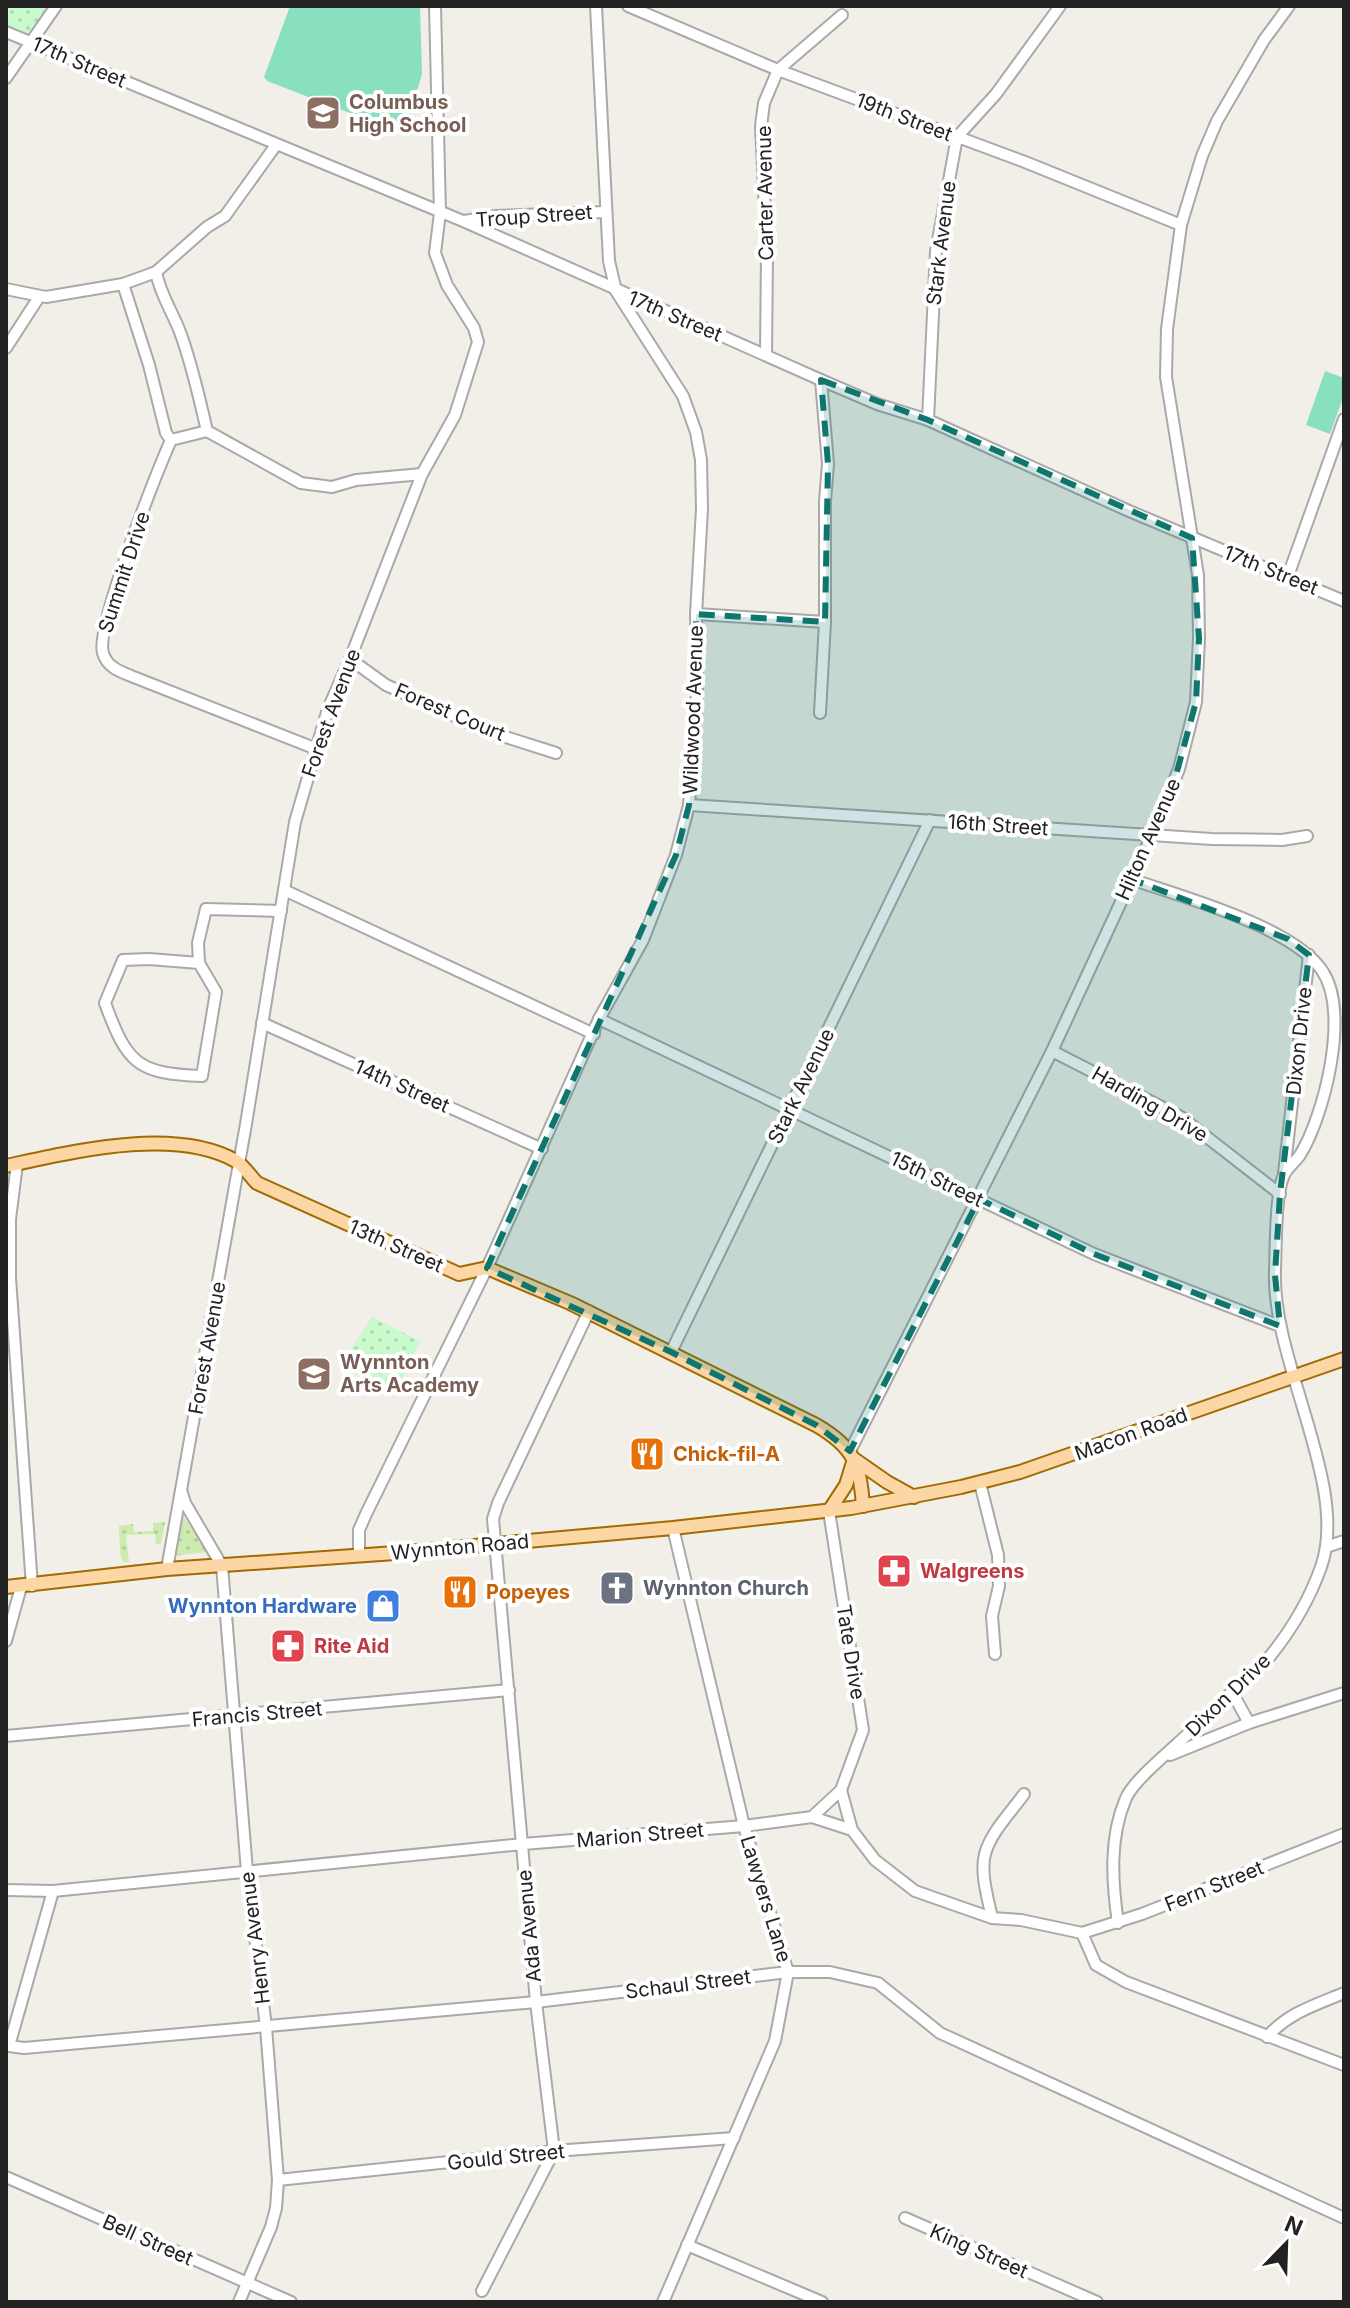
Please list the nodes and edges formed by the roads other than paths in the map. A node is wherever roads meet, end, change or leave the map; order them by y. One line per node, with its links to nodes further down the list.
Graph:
1 (56, 6): 9 (street)
2 (435, 6): 15 (street, Forest Avenue)
3 (596, 6): 14 (street, Wildwood Avenue)
4 (628, 6): 10 (street, 19th Street)
5 (1060, 6): 12 (street)
6 (1289, 6): 17 (street, Hilton Avenue)
7 (842, 15): 10 (street, Carter Avenue)
8 (6, 32): 9 (street, 17th Street)
9 (32, 43): 11 (street); 13 (street, 17th Street)
10 (778, 70): 12 (street, 19th Street); 24 (street, Carter Avenue)
11 (6, 78)
12 (957, 137): 17 (street, 19th Street); 27 (street, Stark Avenue)
13 (276, 145): 15 (street, 17th Street); 18 (street)
14 (605, 212): 16 (street, Troup Street); 21 (street, Wildwood Avenue)
15 (440, 213): 16 (street, 17th Street); 30 (street, Forest Avenue)
16 (463, 221): 21 (street, 17th Street)
17 (1181, 225): 31 (street, Hilton Avenue)
18 (156, 272): 19 (street); 28 (street)
19 (123, 284): 22 (street); 29 (street)
20 (6, 289): 22 (street)
21 (616, 291): 24 (street, 17th Street); 34 (street, Wildwood Avenue)
22 (39, 297): 23 (street)
23 (6, 348)
24 (766, 355): 25 (street, 17th Street)
25 (821, 380): 27 (street, 17th Street); 35 (street)
26 (1344, 419): 32 (street)
27 (928, 420): 31 (street, 17th Street)
28 (207, 431): 29 (street); 30 (street)
29 (171, 440): 38 (street, Summit Drive)
30 (422, 474): 36 (street, Forest Avenue)
31 (1192, 538): 32 (street, 17th Street); 42 (street, Hilton Avenue)
32 (1288, 576): 33 (street, 17th Street)
33 (1344, 601)
34 (696, 614): 35 (street); 40 (street, Wildwood Avenue)
35 (825, 622): 37 (street)
36 (350, 659): 38 (street, Forest Avenue); 39 (street, Forest Court)
37 (820, 713)
38 (314, 748): 45 (street, Forest Avenue)
39 (556, 753)
40 (689, 805): 41 (street, 16th Street); 49 (street, Wildwood Avenue)
41 (930, 820): 42 (street, 16th Street); 53 (street, Stark Avenue)
42 (1152, 835): 43 (street, 16th Street); 44 (street, Hilton Avenue)
43 (1307, 836)
44 (1131, 879): 47 (street, Dixon Drive); 52 (street, Hilton Avenue)
45 (284, 890): 46 (street, Forest Avenue); 51 (street)
46 (281, 911): 48 (street); 50 (street, Forest Avenue)
47 (1309, 955): 57 (street, Dixon Drive); 57 (street, Dixon Drive)
48 (199, 963): 48 (street)
49 (599, 1019): 51 (street, Wildwood Avenue); 53 (street, 15th Street)
50 (262, 1023): 54 (street, 14th Street); 55 (street, Forest Avenue)
51 (594, 1034): 54 (street, Wildwood Avenue)
52 (1052, 1051): 58 (street, Harding Drive); 59 (street, Hilton Avenue)
53 (790, 1109): 59 (street, 15th Street); 65 (street, Stark Avenue)
54 (542, 1149): 61 (street, Wildwood Avenue)
55 (239, 1163): 56 (main road, 13th Street); 61 (main road, 13th Street); 70 (street, Forest Avenue)
56 (12, 1165): 62 (street)
57 (1284, 1175): 58 (street, Dixon Drive)
58 (1280, 1194): 64 (street, Dixon Drive)
59 (979, 1199): 64 (street, 15th Street); 68 (street, Hilton Avenue)
60 (6, 1260): 62 (street)
61 (487, 1268): 63 (main road, 13th Street); 78 (street, Wildwood Avenue)
62 (10, 1278): 82 (street)
63 (589, 1311): 65 (main road, 13th Street); 76 (street)
64 (1280, 1326): 67 (street, Dixon Drive)
65 (671, 1352): 68 (main road, 13th Street)
66 (1344, 1359): 67 (main road, Macon Road)
67 (1294, 1376): 69 (main road, Macon Road); 77 (street, Dixon Drive)
68 (852, 1455): 71 (main road, 13th Street); 72 (main road); 73 (main road)
69 (980, 1483): 71 (main road, Macon Road); 84 (street)
70 (182, 1493): 79 (street); 80 (street, Forest Avenue)
71 (914, 1497): 72 (main road, Wynnton Road)
72 (863, 1506): 73 (main road, Wynnton Road)
73 (829, 1511): 74 (main road, Wynnton Road); 92 (street, Tate Drive)
74 (673, 1528): 76 (main road, Wynnton Road); 95 (street, Lawyers Lane)
75 (1344, 1541): 77 (street)
76 (495, 1544): 78 (main road, Wynnton Road); 85 (street, Ada Avenue)
77 (1329, 1546): 86 (street, Dixon Drive)
78 (359, 1556): 79 (main road, Wynnton Road)
79 (222, 1566): 80 (main road, Wynnton Road); 88 (street, Henry Avenue)
80 (167, 1569): 82 (main road, Wynnton Road)
81 (6, 1587): 82 (main road, Wynnton Road)
82 (27, 1587): 83 (street)
83 (6, 1641)
84 (995, 1654)
85 (509, 1690): 88 (street, Francis Street); 98 (street, Ada Avenue)
86 (1232, 1692): 89 (street); 91 (street, Dixon Drive)
87 (1344, 1693): 89 (street)
88 (233, 1716): 90 (street, Francis Street); 99 (street, Henry Avenue)
89 (1249, 1723): 91 (street)
90 (6, 1736)
91 (1161, 1759): 103 (street, Dixon Drive)
92 (841, 1790): 94 (street, Tate Drive); 96 (street)
93 (1024, 1794): 102 (street)
94 (812, 1817): 95 (street, Marion Street); 96 (street, Marion Street)
95 (744, 1826): 98 (street, Marion Street); 105 (street, Lawyers Lane)
96 (852, 1830): 102 (street)
97 (1344, 1834): 103 (street, Fern Street)
98 (523, 1844): 99 (street, Marion Street); 107 (street, Ada Avenue)
99 (247, 1871): 101 (street, Marion Street); 108 (street, Henry Avenue)
100 (6, 1890): 101 (street, Marion Street)
101 (53, 1891): 108 (street, Schaul Street)
102 (992, 1918): 104 (street)
103 (1118, 1923): 104 (street, Fern Street)
104 (1082, 1933): 109 (street)
105 (788, 1972): 107 (street, Schaul Street); 111 (street, Lawyers Lane); 116 (street, Schaul Street)
106 (1344, 1993): 109 (street)
107 (536, 2002): 108 (street, Schaul Street); 112 (street, Ada Avenue)
108 (266, 2027): 114 (street, Henry Avenue)
109 (1267, 2037): 110 (street)
110 (1344, 2065)
111 (734, 2138): 112 (street, Gould Street); 117 (street, Lawyers Lane)
112 (554, 2151): 114 (street, Gould Street); 119 (street)
113 (6, 2177): 118 (street, Bell Street)
114 (278, 2180): 118 (street, Henry Avenue)
115 (905, 2218): 120 (street, King Street)
116 (1344, 2218)
117 (687, 2245): 123 (street, Lawyers Lane); 124 (street)
118 (248, 2283): 121 (street, Henry Avenue); 122 (street, Bell Street)
119 (482, 2291)
120 (1068, 2296): 125 (street, King Street)
121 (239, 2302)
122 (291, 2302)
123 (663, 2302)
124 (822, 2302)
125 (1097, 2302)

